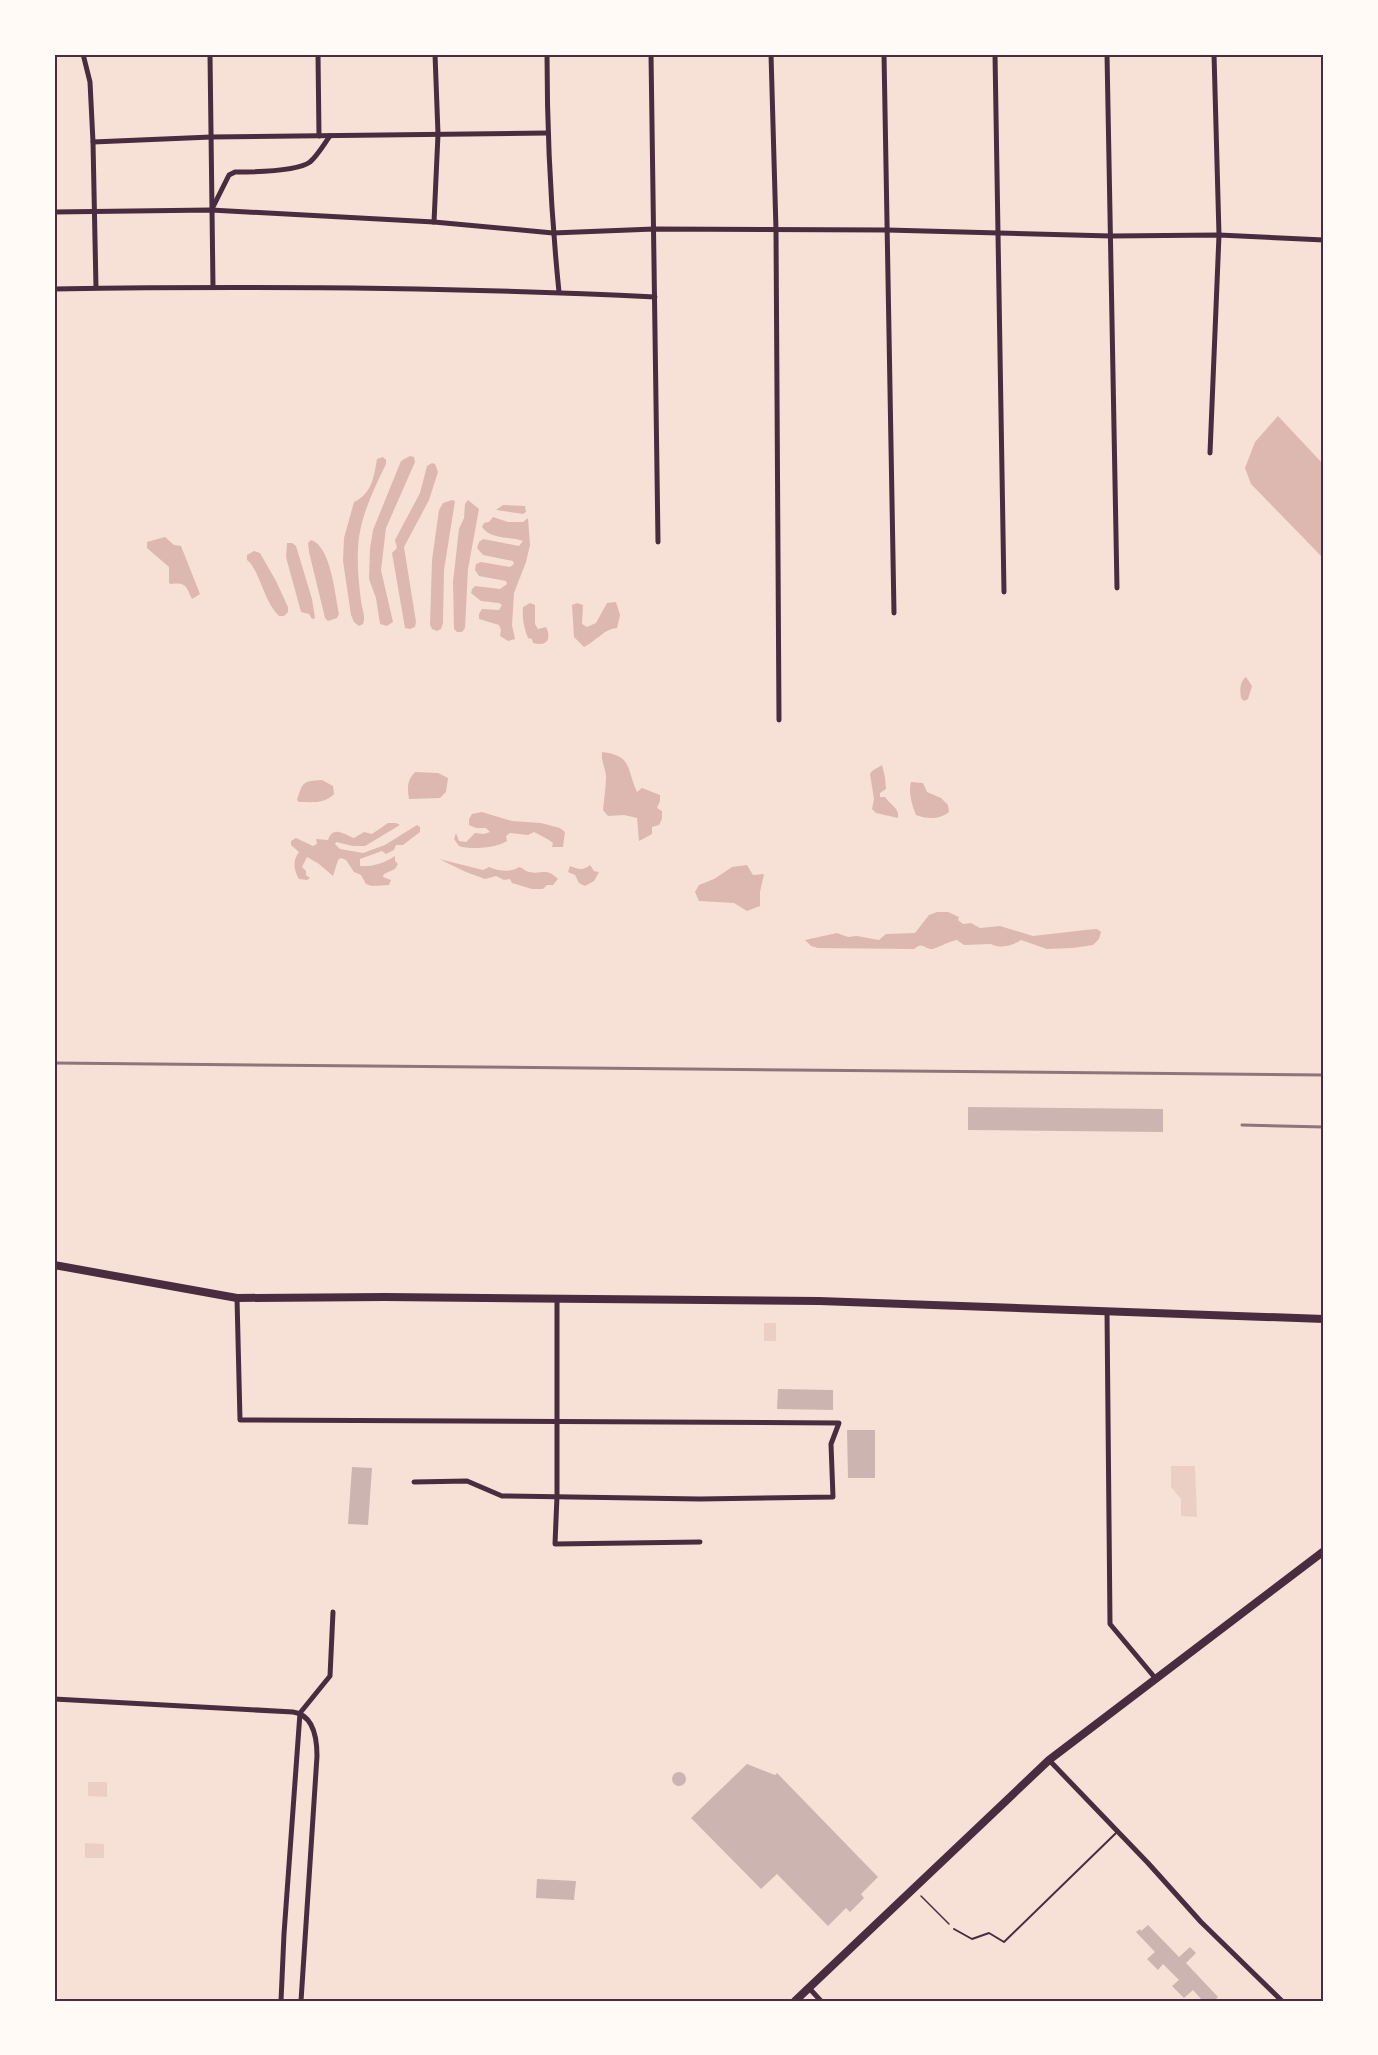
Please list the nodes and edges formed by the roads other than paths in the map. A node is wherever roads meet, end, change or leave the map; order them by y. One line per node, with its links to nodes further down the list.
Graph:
1 (83, 54): 17 (street)
2 (210, 54): 16 (street)
3 (318, 54): 14 (street)
4 (435, 54): 13 (street)
5 (547, 54): 12 (street)
6 (651, 54): 22 (street)
7 (771, 54): 23 (street)
8 (884, 54): 24 (street)
9 (995, 54): 26 (street)
10 (1107, 54): 28 (street)
11 (1214, 54): 27 (street)
12 (547, 133): 13 (street); 25 (street)
13 (438, 134): 15 (street); 21 (street)
14 (319, 136): 15 (street); 16 (street)
15 (330, 136): 18 (street)
16 (211, 137): 17 (street); 18 (street)
17 (93, 142): 20 (street)
18 (211, 210): 20 (street); 21 (street); 30 (street)
19 (54, 212): 20 (street)
20 (95, 212): 31 (street)
21 (435, 222): 25 (street)
22 (654, 229): 23 (street); 25 (street); 34 (street)
23 (776, 230): 24 (street); 40 (street)
24 (887, 230): 26 (street); 39 (street)
25 (553, 233): 33 (street)
26 (998, 234): 28 (street); 38 (street)
27 (1219, 235): 28 (street); 29 (street); 35 (street)
28 (1111, 236): 37 (street)
29 (1324, 240)
30 (213, 287): 31 (street); 33 (street)
31 (96, 288): 32 (street)
32 (54, 289)
33 (559, 292): 34 (street)
34 (655, 297): 36 (street)
35 (1210, 453)
36 (658, 542)
37 (1117, 588)
38 (1004, 592)
39 (894, 613)
40 (779, 720)
41 (54, 1264): 42 (main road)
42 (237, 1298): 43 (main road); 46 (street)
43 (557, 1299): 44 (main road); 46 (street)
44 (1107, 1311): 45 (main road); 52 (street)
45 (1324, 1319)
46 (556, 1422): 48 (street); 48 (street)
47 (414, 1482): 48 (street)
48 (557, 1496): 49 (street)
49 (700, 1542)
50 (1324, 1551): 52 (main road)
51 (333, 1612): 54 (street)
52 (1156, 1679): 55 (main road)
53 (54, 1700): 54 (street)
54 (300, 1713): 59 (street); 60 (street)
55 (1049, 1760): 56 (street); 58 (main road)
56 (1117, 1831): 57 (lane); 63 (street)
57 (954, 1929)
58 (809, 1988): 61 (main road); 62 (street)
59 (281, 2001)
60 (301, 2001)
61 (795, 2001)
62 (821, 2001)
63 (1282, 2001)

